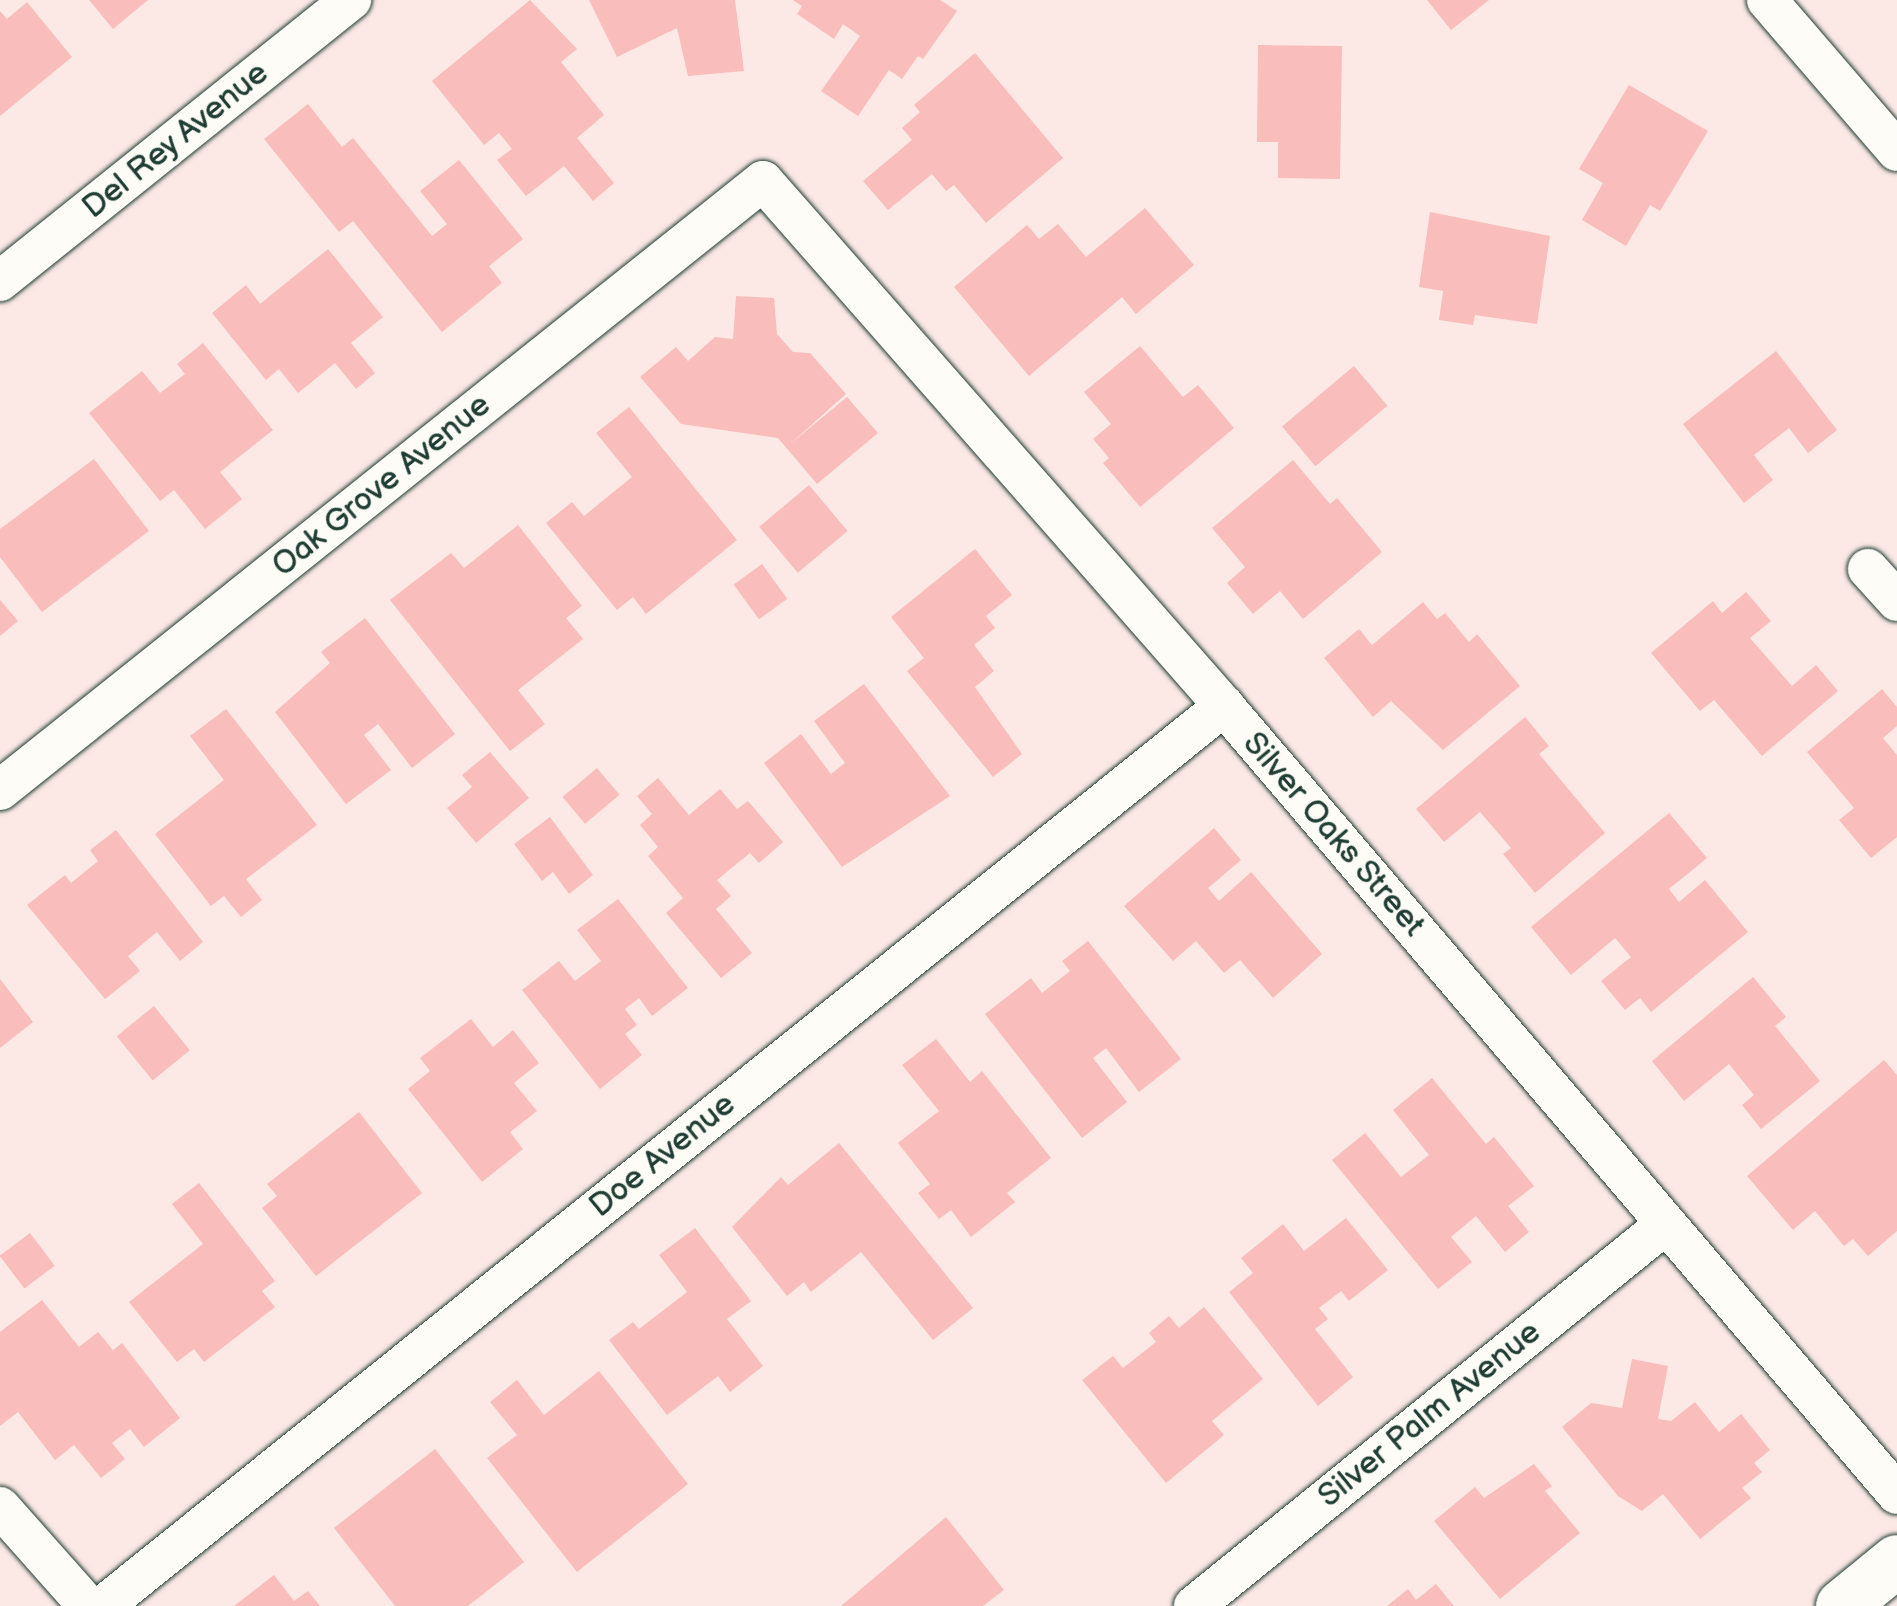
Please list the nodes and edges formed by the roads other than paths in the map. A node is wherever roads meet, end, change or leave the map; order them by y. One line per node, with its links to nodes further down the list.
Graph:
1 (1766, 0): 3 (street)
2 (339, 4): 5 (street, Del Rey Avenue)
3 (1897, 151)
4 (763, 181): 8 (street, Silver Oaks Street); 9 (street, Oak Grove Avenue)
5 (0, 281)
6 (1868, 569): 7 (street)
7 (1897, 602)
8 (1224, 706): 10 (street, Silver Oaks Street); 15 (street, Doe Avenue)
9 (0, 790)
10 (1666, 1224): 11 (street, Silver Oaks Street); 16 (street, Silver Palm Avenue)
11 (1897, 1494)
12 (0, 1506): 14 (street)
13 (1897, 1560): 17 (main road)
14 (88, 1606)
15 (102, 1606)
16 (1194, 1606)
17 (1842, 1606)

